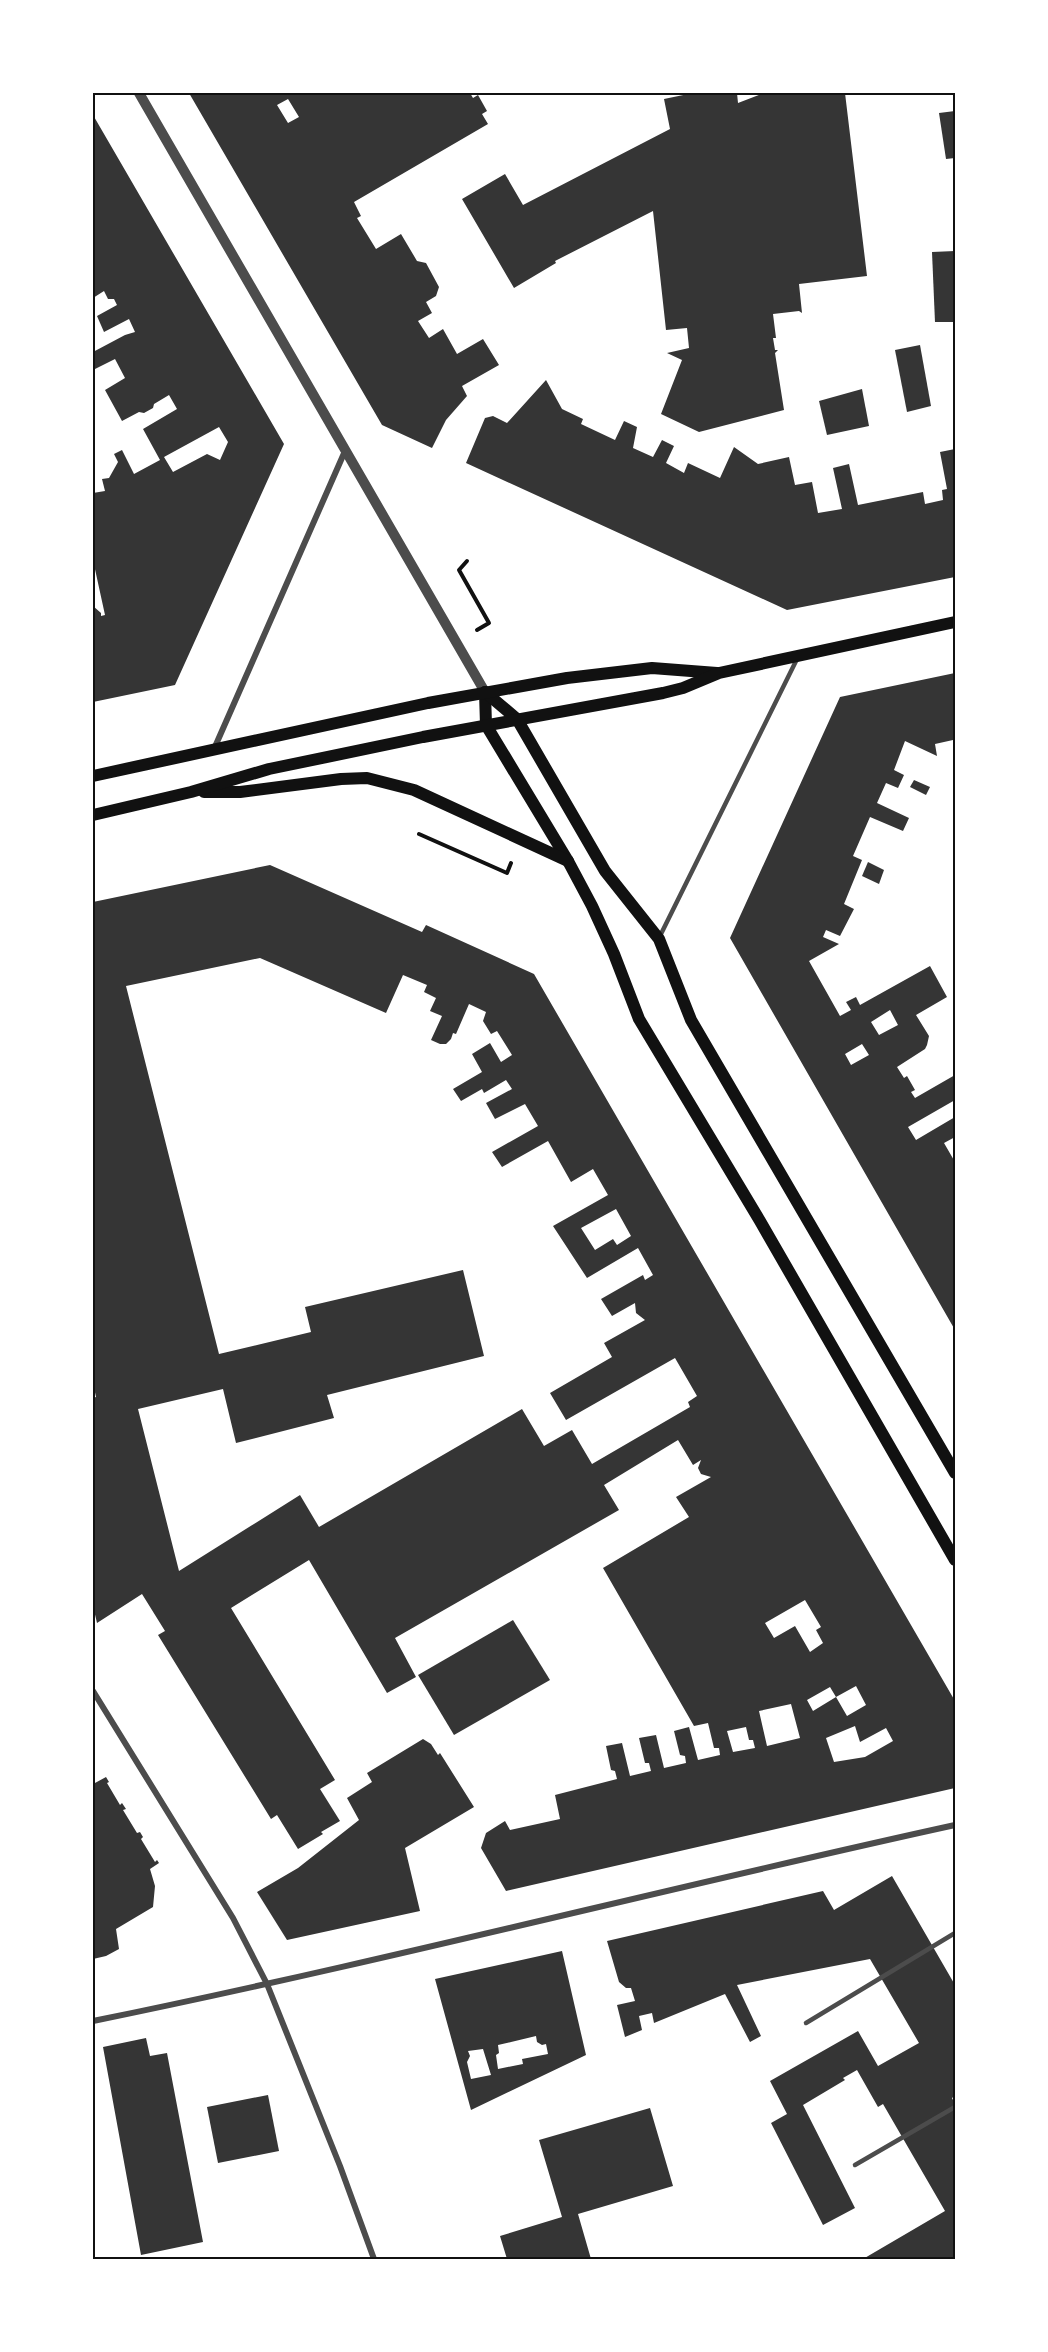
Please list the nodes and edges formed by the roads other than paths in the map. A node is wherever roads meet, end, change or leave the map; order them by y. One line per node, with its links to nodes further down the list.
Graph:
1 (139, 93): 2 (street)
2 (345, 450): 6 (street); 9 (street)
3 (955, 622): 4 (main road)
4 (798, 656): 5 (main road); 14 (lane)
5 (718, 673): 6 (main road); 7 (main road)
6 (485, 692): 7 (main road); 8 (main road); 9 (main road)
7 (517, 719): 8 (main road); 14 (main road)
8 (486, 726): 11 (main road); 13 (main road)
9 (214, 749): 10 (main road)
10 (93, 776)
11 (191, 792): 12 (main road); 13 (main road)
12 (93, 815)
13 (568, 861): 16 (main road)
14 (659, 939): 15 (main road)
15 (955, 1473)
16 (955, 1560)
17 (93, 1691): 20 (street)
18 (955, 1826): 20 (street)
19 (955, 1934): 22 (lane)
20 (267, 1984): 21 (street); 25 (street)
21 (93, 2021)
22 (806, 2023)
23 (955, 2107): 24 (lane)
24 (855, 2165)
25 (374, 2259)

